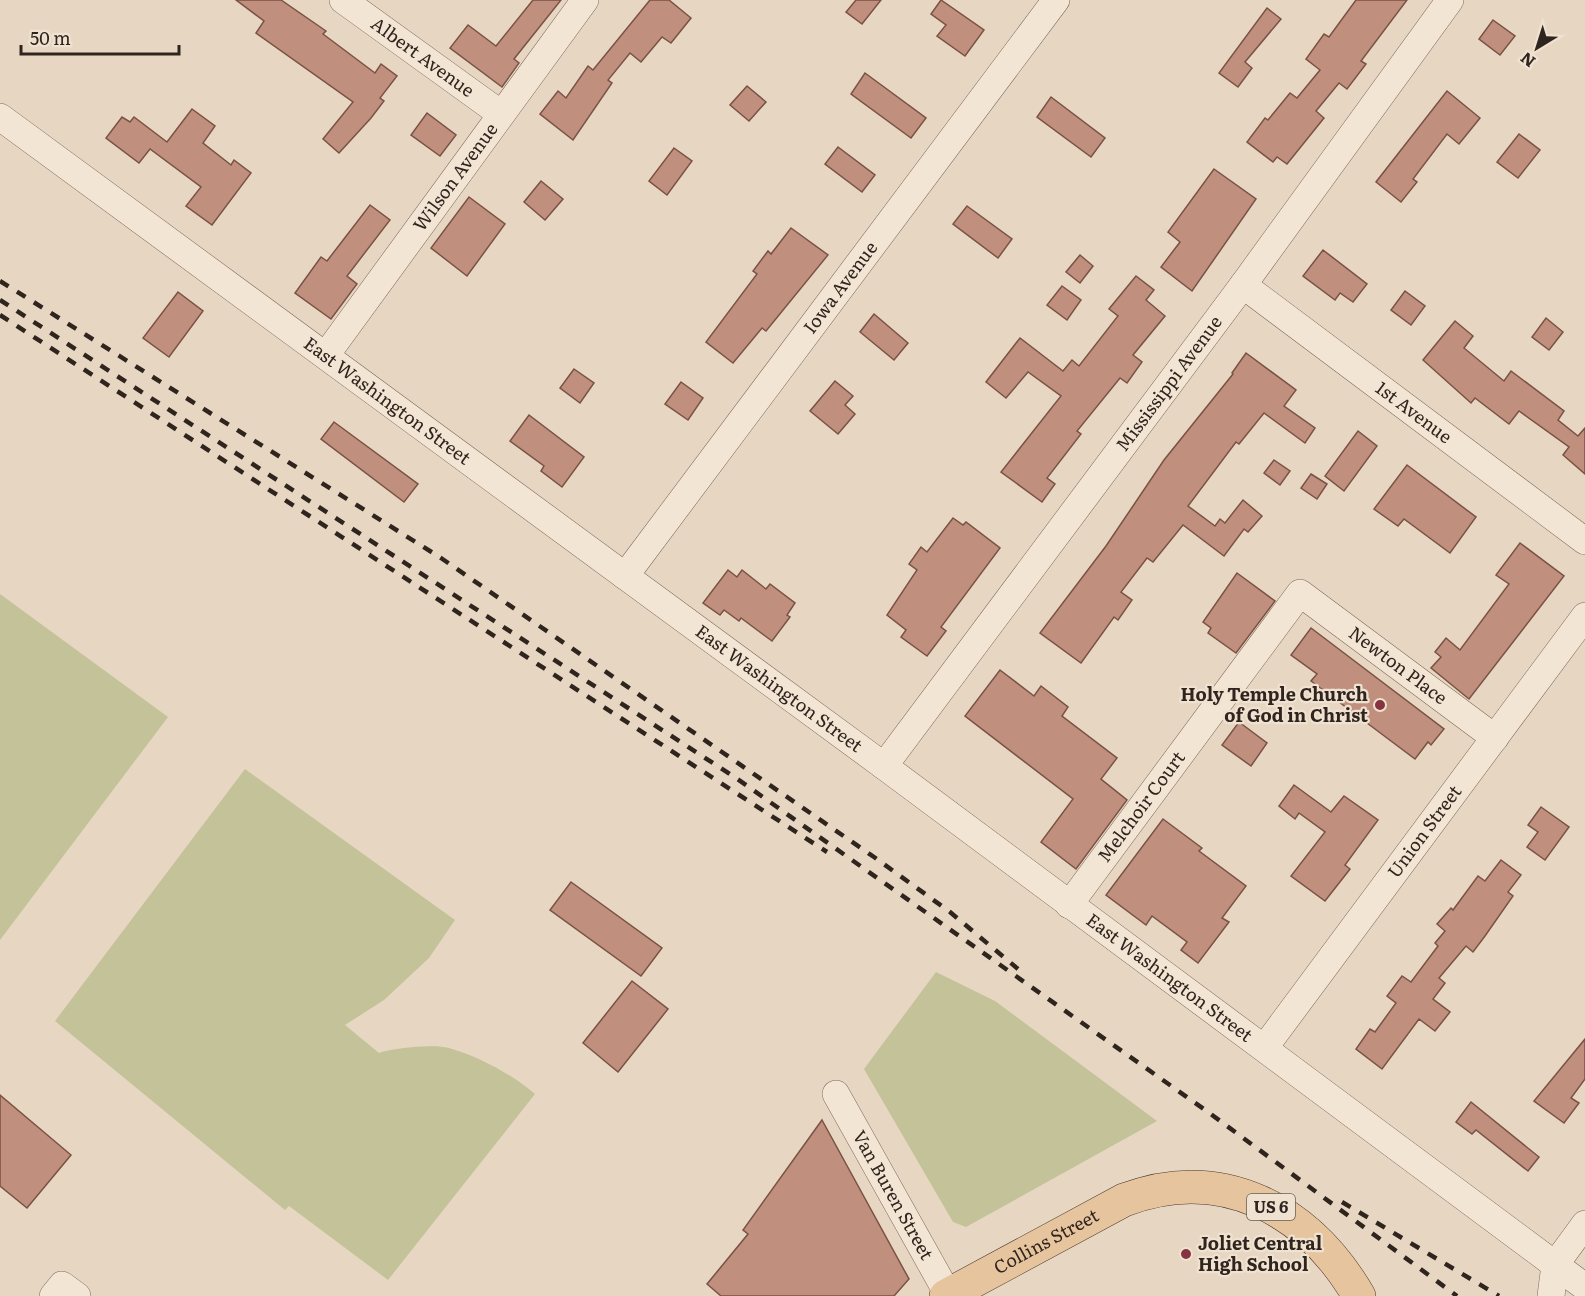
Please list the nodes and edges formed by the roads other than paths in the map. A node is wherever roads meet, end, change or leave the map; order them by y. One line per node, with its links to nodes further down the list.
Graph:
1 (344, 0): 5 (street, Albert Avenue)
2 (585, 0): 5 (street, Wilson Avenue)
3 (1056, 0): 10 (street, Iowa Avenue)
4 (1450, 0): 7 (street, Mississippi Avenue)
5 (501, 114): 8 (street, Wilson Avenue)
6 (0, 117): 8 (street, East Washington Street)
7 (1243, 285): 9 (street, 1st Avenue); 14 (street, Mississippi Avenue)
8 (326, 355): 10 (street, East Washington Street)
9 (1585, 541)
10 (625, 576): 14 (street, East Washington Street)
11 (1300, 593): 13 (street, Newton Place); 15 (street, Melchoir Court)
12 (1585, 616): 13 (street, Union Street)
13 (1495, 738): 16 (street, Union Street)
14 (884, 766): 15 (street, East Washington Street)
15 (1069, 905): 16 (street, East Washington Street)
16 (1265, 1047): 19 (street, East Washington Street)
17 (836, 1094): 21 (street, Van Buren Street)
18 (1585, 1224): 19 (street)
19 (1556, 1265): 20 (street, East Washington Street); 23 (street)
20 (1585, 1287)
21 (947, 1296): 22 (main road, Collins Street / US 6)
22 (1359, 1296)
23 (1551, 1296)

